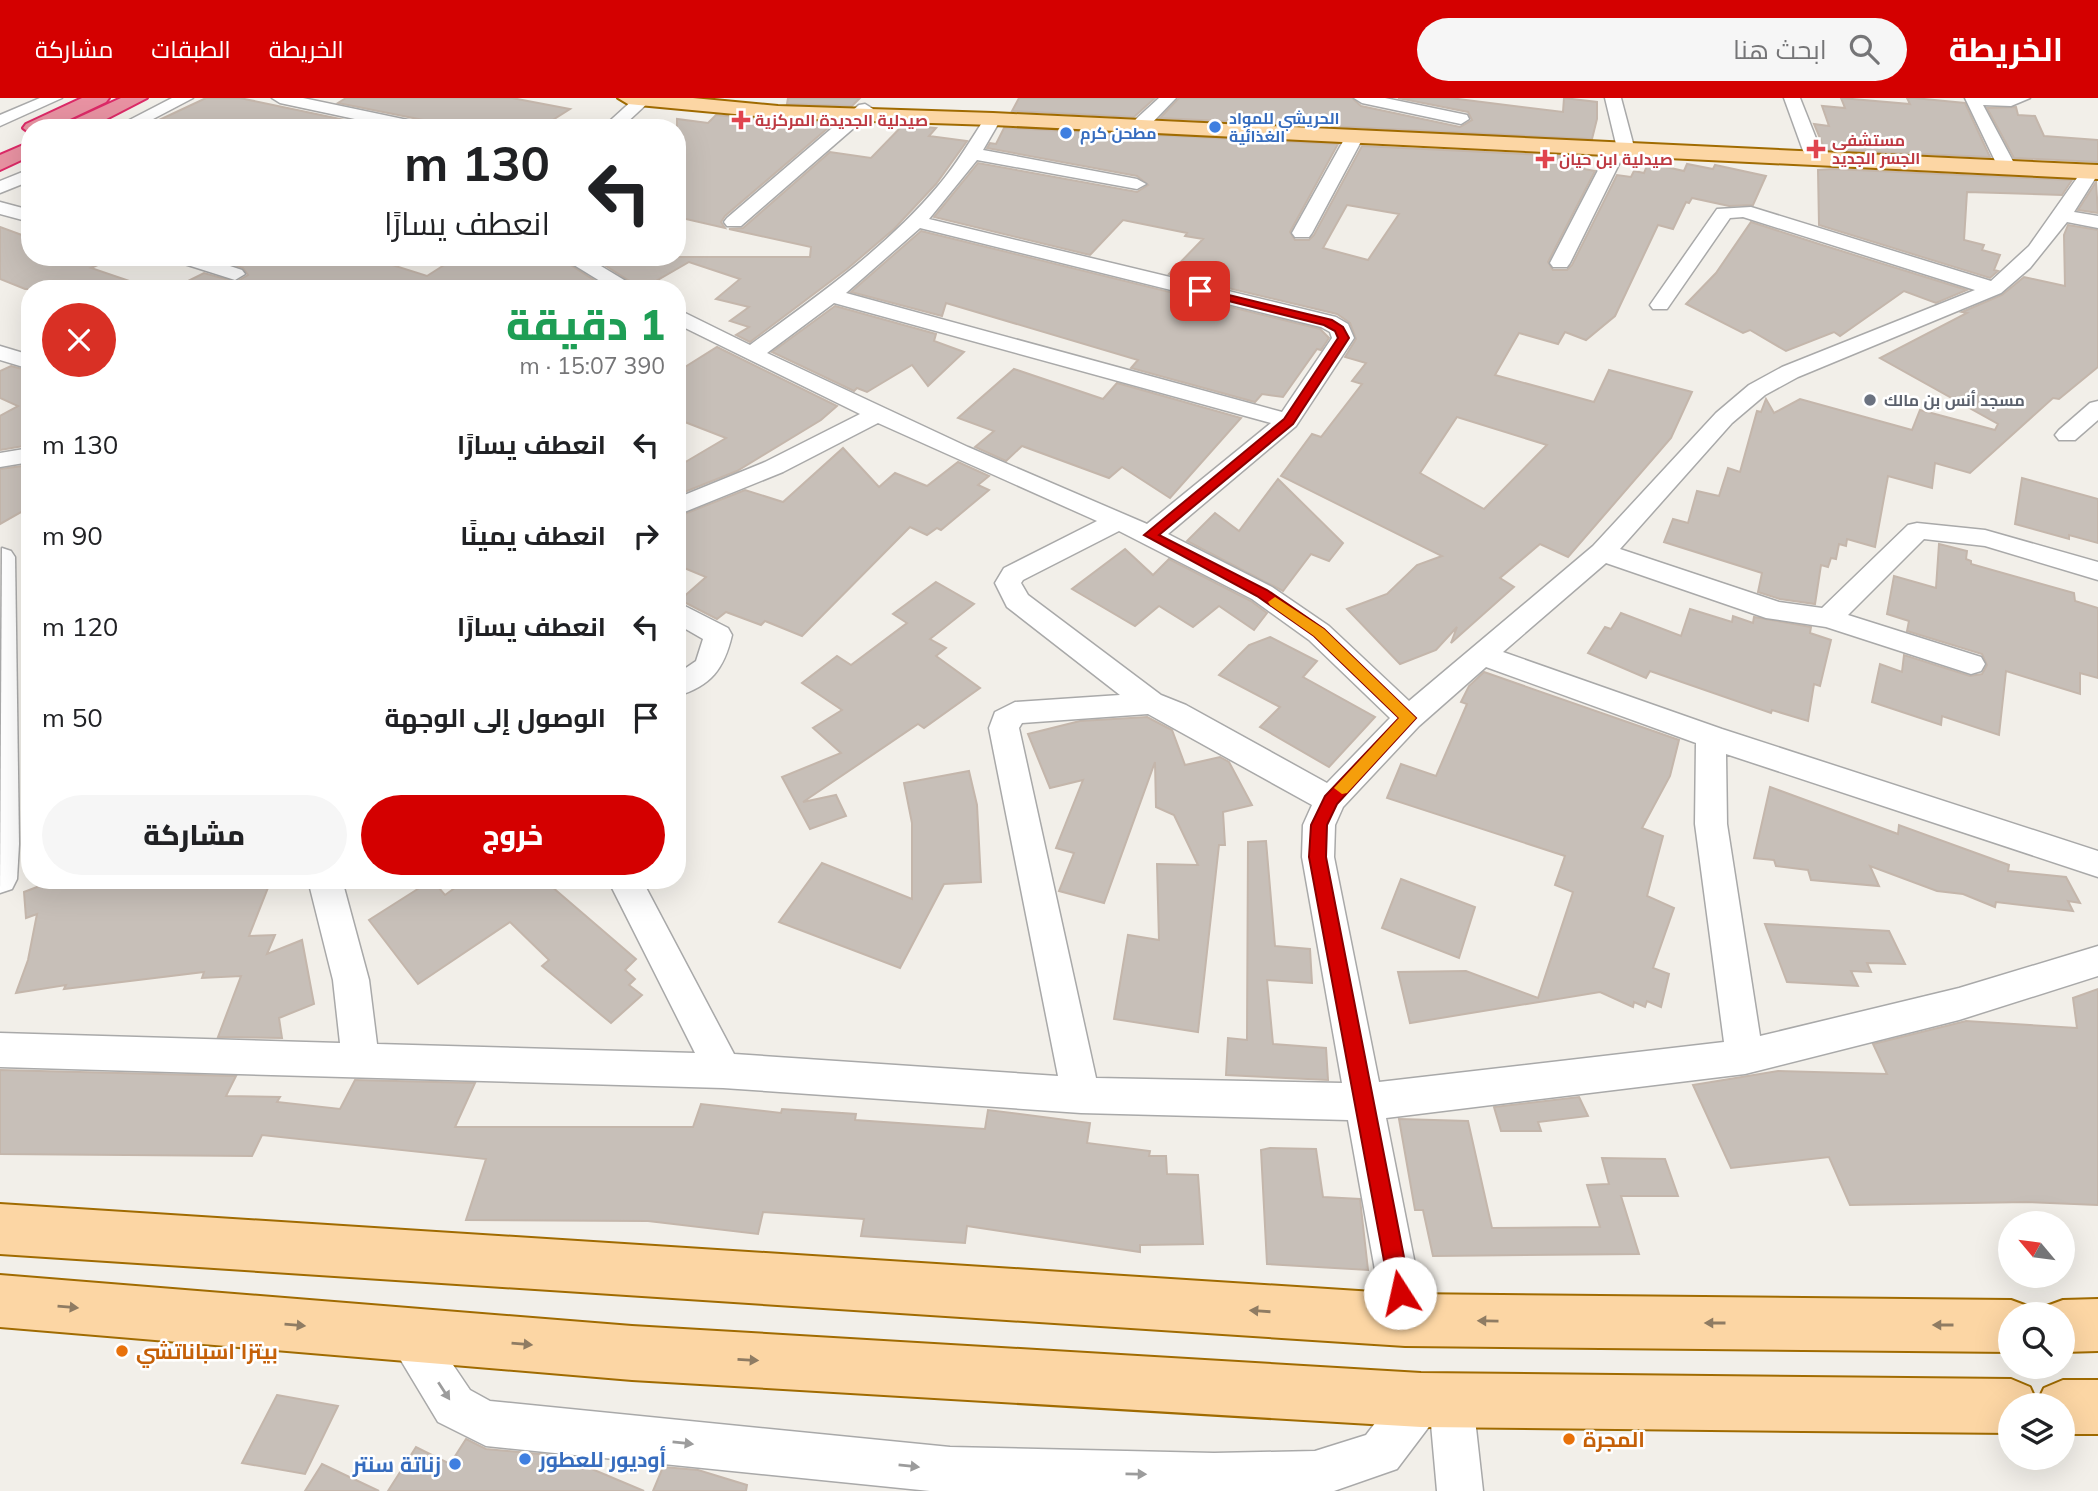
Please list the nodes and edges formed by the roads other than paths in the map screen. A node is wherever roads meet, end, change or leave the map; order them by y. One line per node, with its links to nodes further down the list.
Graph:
1 (54, 98): 22 (street)
2 (99, 98): 16 (highway)
3 (137, 98): 17 (highway)
4 (185, 98): 18 (street)
5 (280, 98): 19 (street)
6 (716, 98): 15 (main road)
7 (1168, 98): 23 (street)
8 (1363, 98): 21 (street)
9 (1613, 98): 27 (street)
10 (1792, 98): 30 (street)
11 (2022, 98): 13 (street)
12 (635, 99): 15 (main road); 20 (street)
13 (1966, 100): 33 (street)
14 (992, 110): 15 (main road); 23 (main road); 25 (main road); 29 (street)
15 (861, 111): 41 (street)
16 (54, 119)
17 (92, 119)
18 (141, 119)
19 (379, 119)
20 (618, 119)
21 (1460, 120): 23 (main road); 27 (main road)
22 (0, 121)
23 (1142, 122)
24 (21, 134): 26 (highway)
25 (1355, 136): 27 (main road); 44 (street)
26 (0, 143)
27 (1621, 148): 30 (main road); 32 (main road); 45 (street)
28 (21, 152): 31 (highway)
29 (974, 154): 36 (street); 42 (street)
30 (1814, 156): 32 (main road)
31 (0, 163)
32 (1926, 163): 33 (main road); 34 (main road)
33 (2006, 165): 34 (main road)
34 (2095, 171): 40 (street)
35 (21, 178): 37 (street)
36 (1137, 184)
37 (0, 188)
38 (0, 208): 39 (street)
39 (21, 214)
40 (2063, 215): 43 (street); 50 (street)
41 (734, 222)
42 (919, 222): 51 (street); 61 (street)
43 (2098, 222)
44 (1302, 233)
45 (1560, 264)
46 (210, 266): 48 (street)
47 (587, 266): 49 (street)
48 (235, 274)
49 (613, 280)
50 (1994, 289): 52 (street); 68 (street)
51 (832, 296): 57 (street); 61 (street)
52 (1660, 305)
53 (686, 320): 54 (street)
54 (703, 328): 55 (street); 57 (street)
55 (686, 335)
56 (0, 353): 58 (street)
57 (751, 354): 60 (street)
58 (21, 359)
59 (2098, 408): 62 (street)
60 (878, 414): 65 (street); 66 (street)
61 (1288, 421): 67 (street)
62 (2067, 435)
63 (21, 456): 64 (street)
64 (0, 460)
65 (686, 503)
66 (1118, 522): 67 (street); 76 (street)
67 (1150, 535): 77 (street)
68 (1602, 552): 72 (street); 73 (street)
69 (11, 555): 81 (street)
70 (2098, 571): 72 (street)
71 (686, 616): 75 (street)
72 (1828, 618): 74 (street)
73 (1482, 655): 77 (street); 78 (street)
74 (1971, 664)
75 (686, 683)
76 (1151, 703): 79 (street); 89 (street)
77 (1408, 718): 79 (street)
78 (1711, 737): 80 (street); 86 (street)
79 (1330, 800): 90 (street)
80 (2098, 864)
81 (0, 879)
82 (327, 889): 87 (street)
83 (630, 889): 88 (street)
84 (2098, 961): 86 (street)
85 (0, 1050): 87 (street)
86 (1745, 1057): 90 (street)
87 (361, 1060): 88 (street)
88 (723, 1071): 89 (street)
89 (1081, 1095): 90 (street)
90 (1366, 1102): 93 (street)
91 (0, 1229): 93 (main road, one-way to 91)
92 (0, 1301): 97 (main road, one-way to 97)
93 (1405, 1320): 95 (main road, one-way to 93)
94 (2098, 1325): 96 (main road)
95 (1998, 1326)
96 (2075, 1326)
97 (407, 1334): 98 (main road, one-way to 98); 98 (street, one-way to 98)
98 (1436, 1401): 99 (main road); 102 (street)
99 (1998, 1406)
100 (2075, 1406): 101 (main road)
101 (2098, 1407)
102 (1460, 1491)

